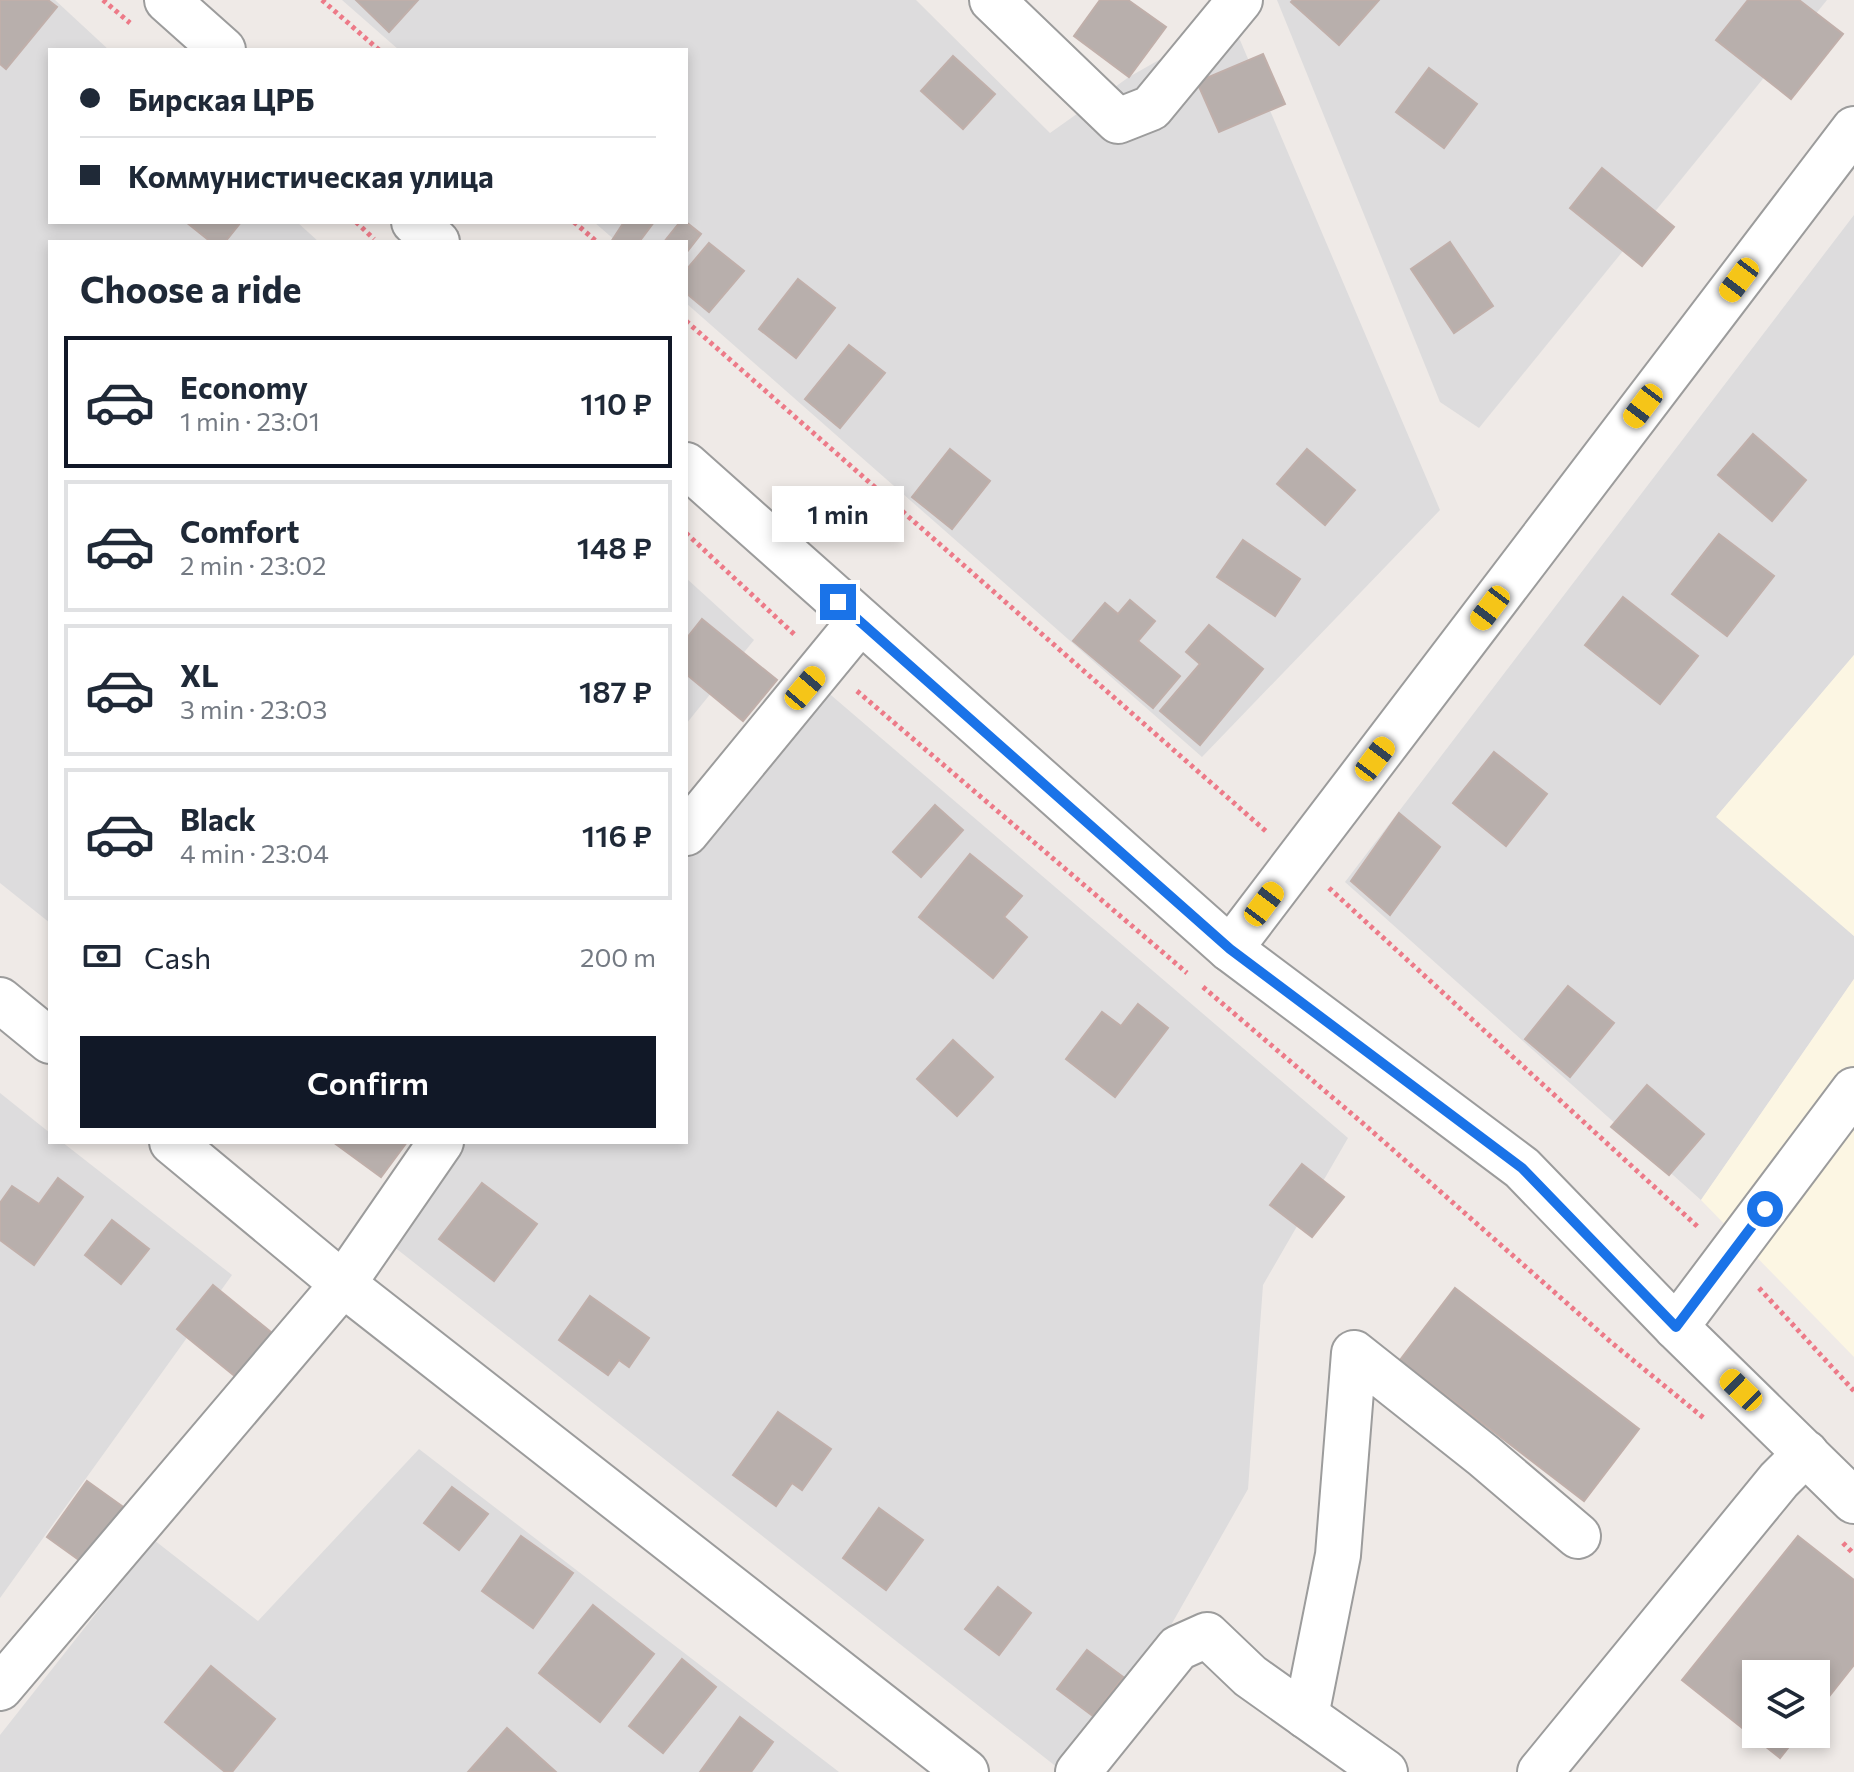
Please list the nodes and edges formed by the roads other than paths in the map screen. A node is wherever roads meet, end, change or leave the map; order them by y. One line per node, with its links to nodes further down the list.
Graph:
1 (167, 0): 4 (street)
2 (992, 0): 3 (street)
3 (1240, 0)
4 (221, 48)
5 (1854, 129): 11 (street)
6 (416, 224): 7 (street)
7 (435, 240)
8 (688, 467): 9 (street)
9 (860, 621): 10 (street); 11 (street)
10 (688, 831)
11 (1230, 949): 18 (street)
12 (0, 1000): 13 (street)
13 (48, 1039)
14 (1854, 1090): 18 (street)
15 (174, 1144): 17 (street)
16 (440, 1144): 17 (street)
17 (343, 1284): 22 (street); 24 (street)
18 (1676, 1327): 19 (street)
19 (1806, 1453): 20 (street); 27 (street)
20 (1843, 1517)
21 (1578, 1536): 23 (street)
22 (0, 1688)
23 (1306, 1716): 25 (street); 26 (street)
24 (966, 1772)
25 (1078, 1772)
26 (1385, 1772)
27 (1540, 1772)

